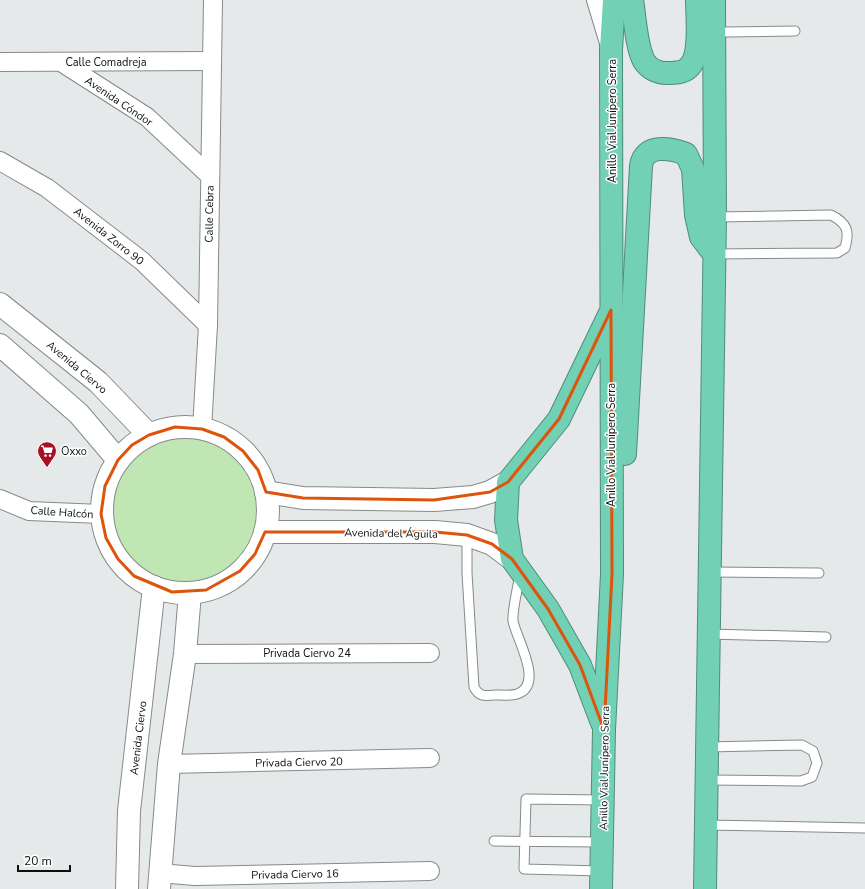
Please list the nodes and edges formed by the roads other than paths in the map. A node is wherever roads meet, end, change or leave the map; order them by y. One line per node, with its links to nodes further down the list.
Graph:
1 (213, 0): 11 (street, Calle Cebra)
2 (596, 0): 10 (street)
3 (614, 0): 10 (highway, Anillo Vial Junípero Serra)
4 (632, 0): 5 (highway)
5 (697, 0)
6 (714, 0): 14 (highway)
7 (728, 0): 9 (highway)
8 (795, 31): 9 (lane)
9 (726, 32): 14 (highway)
10 (611, 50): 20 (highway, Anillo Vial Junípero Serra)
11 (212, 61): 13 (street, Calle Comadreja); 16 (street, Calle Cebra)
12 (0, 62): 13 (street, Calle Comadreja)
13 (61, 62): 16 (street, Avenida Cóndor)
14 (713, 128): 17 (highway)
15 (0, 161): 21 (street, Avenida Zorro 90)
16 (210, 176): 21 (street, Calle Cebra)
17 (715, 217): 18 (highway); 18 (lane)
18 (714, 254): 35 (highway); 37 (highway)
19 (0, 304): 24 (street, Avenida Ciervo)
20 (611, 310): 26 (highway); 37 (highway, Anillo Vial Junípero Serra)
21 (208, 325): 23 (street, Calle Cebra)
22 (0, 345): 25 (street)
23 (202, 429): 24 (street); 27 (street)
24 (149, 435): 25 (street)
25 (118, 460): 30 (street)
26 (508, 482): 29 (street); 34 (highway)
27 (266, 492): 29 (street); 31 (street)
28 (0, 499): 30 (street, Calle Halcón)
29 (434, 500): 32 (street)
30 (101, 514): 38 (street)
31 (265, 532): 32 (street, Avenida del Águila); 39 (street)
32 (435, 532): 33 (street, Avenida del Águila)
33 (467, 535): 34 (street, Avenida del Águila); 34 (lane)
34 (516, 565): 44 (highway)
35 (710, 572): 36 (lane); 40 (highway)
36 (819, 573)
37 (612, 574): 44 (highway, Anillo Vial Junípero Serra)
38 (154, 587): 39 (street); 58 (street, Avenida Ciervo)
39 (190, 593): 43 (street)
40 (708, 634): 41 (lane); 45 (highway)
41 (826, 637)
42 (430, 653): 43 (street, Privada Ciervo 24)
43 (185, 654): 47 (street)
44 (604, 730): 49 (highway, Anillo Vial Junípero Serra)
45 (706, 747): 48 (highway); 48 (lane)
46 (430, 758): 47 (street, Privada Ciervo 20)
47 (169, 764): 57 (street)
48 (707, 780): 50 (highway)
49 (603, 800): 53 (lane); 54 (highway, Anillo Vial Junípero Serra)
50 (706, 825): 51 (lane); 59 (highway)
51 (865, 828)
52 (494, 841): 53 (lane)
53 (525, 842): 54 (lane); 56 (lane)
54 (602, 842): 56 (highway, Anillo Vial Junípero Serra)
55 (430, 871): 57 (street, Privada Ciervo 16)
56 (602, 880)
57 (159, 881)
58 (127, 889)
59 (705, 889)

